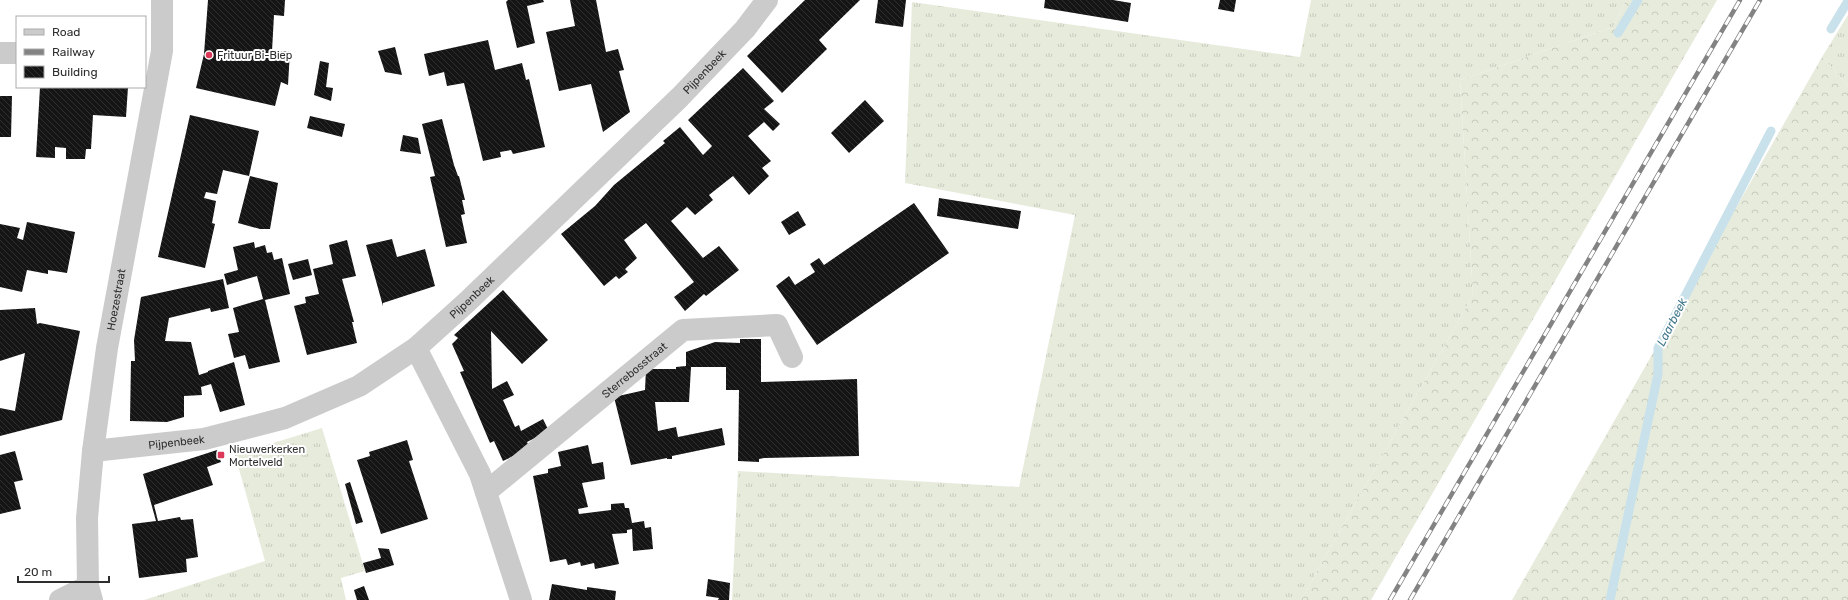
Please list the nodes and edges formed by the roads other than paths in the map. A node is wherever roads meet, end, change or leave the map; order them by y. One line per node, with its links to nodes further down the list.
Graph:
1 (162, 0): 3 (street, Hoezestraat)
2 (767, 0): 6 (street, Pijpenbeek)
3 (154, 51): 8 (street, Hoezestraat)
4 (0, 53): 5 (street)
5 (16, 53)
6 (416, 348): 8 (street, Pijpenbeek); 9 (street)
7 (792, 357): 9 (street, Sterrebosstraat)
8 (93, 451): 10 (street, Hoezestraat)
9 (486, 492): 12 (street)
10 (90, 593): 11 (street)
11 (60, 600)
12 (521, 600)

